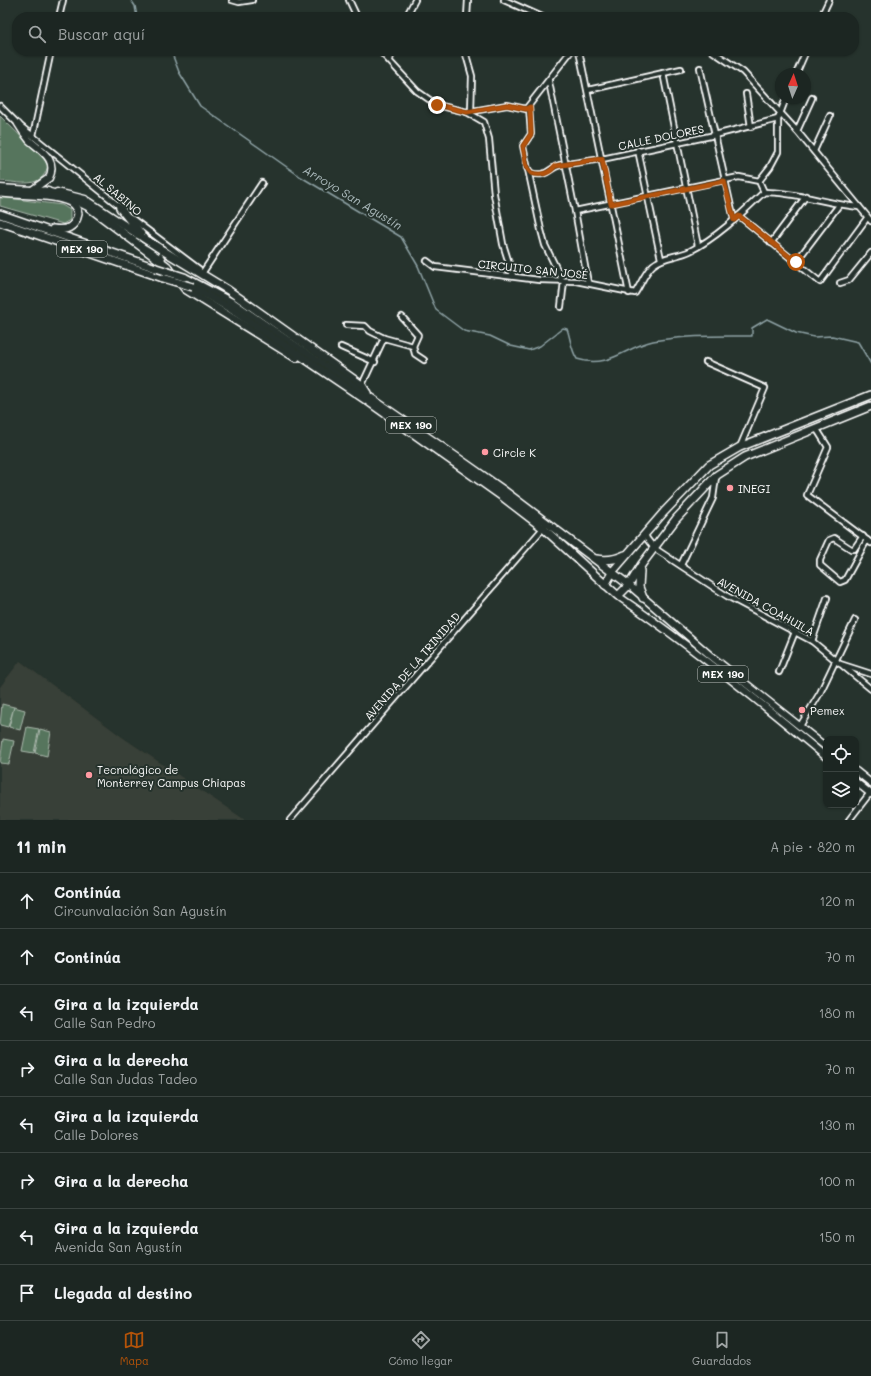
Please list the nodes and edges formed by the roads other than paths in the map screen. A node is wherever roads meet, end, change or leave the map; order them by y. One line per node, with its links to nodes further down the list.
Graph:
1 (63, 0): 9 (street)
2 (232, 0): 3 (street)
3 (252, 0)
4 (349, 0): 10 (street)
5 (415, 0): 11 (street)
6 (468, 0): 12 (street)
7 (504, 0): 13 (street)
8 (829, 0): 14 (street)
9 (60, 12)
10 (355, 12)
11 (409, 12)
12 (467, 12)
13 (531, 12)
14 (823, 12)
15 (50, 56): 43 (street)
16 (383, 56): 23 (street)
17 (391, 56): 23 (street)
18 (466, 56): 35 (street)
19 (567, 56): 28 (street)
20 (580, 56): 29 (street)
21 (719, 56): 36 (street)
22 (804, 56): 25 (street)
23 (390, 60): 35 (street)
24 (700, 68): 42 (street)
25 (799, 68)
26 (681, 69): 27 (street)
27 (663, 73): 29 (street); 44 (street)
28 (548, 82): 34 (street); 48 (street)
29 (588, 90): 47 (street)
30 (746, 94): 40 (street)
31 (812, 98): 41 (street)
32 (783, 104): 36 (street)
33 (0, 106): 39 (street, AL SABINO)
34 (530, 107): 35 (street); 49 (street)
35 (469, 112): 81 (street)
36 (780, 112): 38 (street); 41 (street)
37 (830, 116): 46 (street)
38 (778, 119): 40 (street, CALLE DOLORES); 51 (street)
39 (18, 124): 43 (street, AL SABINO); 55 (main road)
40 (751, 127): 42 (street, CALLE DOLORES)
41 (797, 131): 46 (street)
42 (715, 135): 44 (street, CALLE DOLORES); 50 (street)
43 (33, 136): 65 (street, AL SABINO)
44 (677, 142): 45 (street, CALLE DOLORES); 54 (street)
45 (638, 150): 47 (street, CALLE DOLORES); 59 (street)
46 (814, 151): 64 (street)
47 (602, 159): 48 (street, CALLE DOLORES); 62 (street)
48 (565, 165): 49 (street, CALLE DOLORES); 66 (street)
49 (527, 168): 82 (street)
50 (724, 181): 51 (street); 54 (street); 69 (street)
51 (759, 181): 57 (street)
52 (262, 182): 80 (street)
53 (0, 188): 55 (main road, MEX 190)
54 (686, 189): 59 (street); 74 (street)
55 (32, 190): 56 (main road, MEX 190)
56 (44, 191): 61 (main road, MEX 190); 79 (highway)
57 (764, 192): 60 (street); 68 (street)
58 (0, 193): 72 (highway)
59 (648, 196): 62 (street); 76 (street)
60 (806, 196): 63 (street); 73 (street)
61 (85, 199): 85 (highway, MEX 190, bridge)
62 (611, 204): 66 (street); 86 (street)
63 (839, 205): 64 (street); 78 (street)
64 (859, 207): 70 (street)
65 (120, 208): 79 (highway); 80 (street, AL SABINO)
66 (575, 211): 83 (street)
67 (0, 214): 72 (highway, MEX 190)
68 (739, 216): 69 (street); 73 (street)
69 (734, 220): 74 (street)
70 (869, 220): 78 (street)
71 (0, 222): 96 (highway, MEX 190, bridge)
72 (32, 225): 99 (highway, MEX 190, bridge)
73 (771, 243): 78 (street)
74 (698, 246): 76 (street)
75 (871, 253): 84 (street)
76 (661, 259): 86 (street)
77 (427, 261): 81 (street, CIRCUITO SAN JOSÉ)
78 (796, 262)
79 (167, 266): 96 (highway)
80 (203, 272): 85 (street, AL SABINO)
81 (513, 276): 82 (street, CIRCUITO SAN JOSÉ)
82 (563, 281): 83 (street, CIRCUITO SAN JOSÉ); 87 (street)
83 (588, 283): 86 (street, CIRCUITO SAN JOSÉ)
84 (840, 283)
85 (228, 290): 97 (highway, MEX 190)
86 (632, 293)
87 (561, 307)
88 (402, 317): 91 (street)
89 (346, 325): 90 (street)
90 (384, 338): 91 (street); 94 (street)
91 (412, 346): 93 (street)
92 (342, 347): 94 (street)
93 (424, 360)
94 (374, 362): 97 (street)
95 (706, 362): 102 (street)
96 (318, 368): 104 (highway, MEX 190)
97 (362, 385): 99 (highway, MEX 190)
98 (871, 395): 102 (highway)
99 (370, 396): 104 (highway, MEX 190)
100 (871, 406): 101 (highway)
101 (816, 428): 103 (highway); 106 (street)
102 (740, 446): 105 (highway)
103 (717, 475): 108 (highway); 112 (street)
104 (545, 526): 110 (highway, MEX 190); 114 (highway, MEX 190); 134 (street, AVENIDA DE LA TRINIDAD)
105 (645, 534): 108 (street); 109 (highway)
106 (863, 536): 107 (street); 107 (street)
107 (869, 541)
108 (654, 548): 111 (highway); 112 (street, AVENIDA COAHUILA)
109 (628, 553): 110 (highway); 113 (highway)
110 (593, 558): 113 (highway, MEX 190)
111 (642, 564): 115 (highway); 117 (highway)
112 (681, 565): 120 (street, AVENIDA COAHUILA)
113 (613, 571): 114 (highway); 115 (highway, MEX 190)
114 (605, 585): 116 (highway, MEX 190)
115 (629, 585): 116 (highway); 117 (main road, MEX 190)
116 (618, 596): 129 (main road, MEX 190)
117 (643, 598): 127 (main road, MEX 190)
118 (827, 598): 121 (street)
119 (855, 620): 122 (street)
120 (795, 632): 121 (street, AVENIDA COAHUILA); 124 (street)
121 (812, 641): 122 (street, AVENIDA COAHUILA)
122 (835, 660): 123 (street, AVENIDA COAHUILA); 127 (street)
123 (840, 664): 125 (street, AVENIDA COAHUILA); 126 (street)
124 (779, 672)
125 (871, 674)
126 (871, 689)
127 (800, 726): 128 (main road, MEX 190)
128 (823, 745)
129 (823, 754)
130 (857, 772): 132 (main road)
131 (859, 784): 133 (main road)
132 (871, 784)
133 (871, 794): 135 (street)
134 (290, 820)
135 (849, 820)

